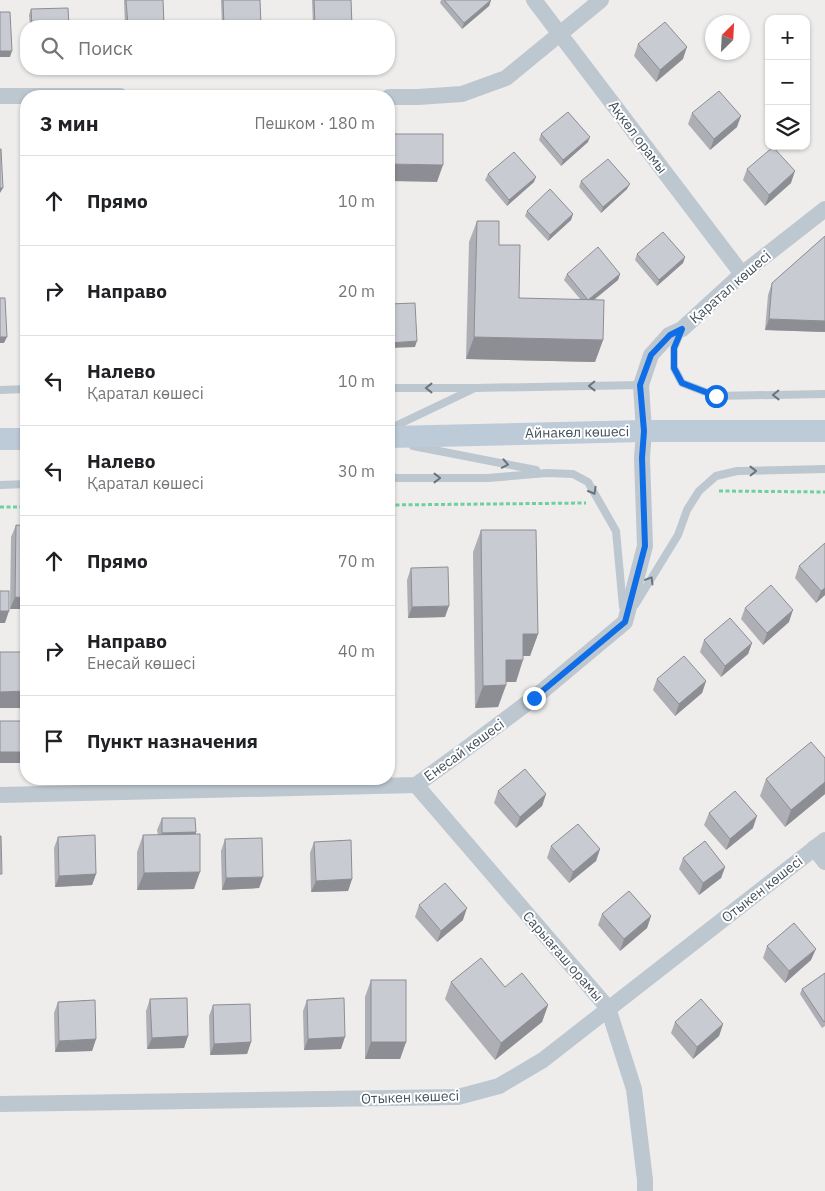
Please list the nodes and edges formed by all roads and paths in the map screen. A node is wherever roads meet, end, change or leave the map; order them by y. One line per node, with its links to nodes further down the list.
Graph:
1 (534, 0): 3 (street, Ақкөл орамы)
2 (601, 0): 3 (street)
3 (560, 34): 6 (street); 8 (street, Ақкөл орамы)
4 (0, 96): 5 (street)
5 (20, 96)
6 (395, 97)
7 (825, 208): 8 (street, Қаратал көшесі)
8 (742, 274): 9 (street, Қаратал көшесі)
9 (682, 329): 10 (street, Қаратал көшесі); 15 (lane, one-way to 9)
10 (640, 385): 12 (lane, one-way to 12); 17 (street, Қаратал көшесі)
11 (395, 388): 12 (lane, one-way to 11)
12 (475, 388): 16 (lane)
13 (20, 389): 14 (lane)
14 (0, 390)
15 (825, 394)
16 (395, 426)
17 (644, 431): 18 (main road, Айнакөл көшесі); 19 (main road, Айнакөл көшесі); 34 (street, Қаратал көшесі)
18 (825, 431)
19 (395, 437)
20 (0, 439): 21 (main road)
21 (20, 439)
22 (395, 442): 24 (lane, one-way to 24)
23 (825, 469): 28 (lane, one-way to 23)
24 (547, 472): 25 (lane, one-way to 24); 30 (lane, one-way to 30)
25 (395, 478)
26 (20, 484): 27 (lane)
27 (0, 486)
28 (699, 491): 29 (path); 34 (lane, one-way to 28)
29 (825, 492)
30 (600, 503): 31 (path); 34 (lane)
31 (395, 504)
32 (0, 507): 33 (path)
33 (20, 507)
34 (625, 622): 35 (street, Енесай көшесі)
35 (416, 785): 36 (street, Енесай көшесі); 39 (street, Сарыағаш орамы)
36 (0, 795)
37 (820, 844): 38 (street); 39 (street, Отыкен көшесі)
38 (825, 862)
39 (608, 1008): 40 (street, Отыкен көшесі); 41 (street, Сарыағаш орамы)
40 (0, 1104)
41 (645, 1191)

